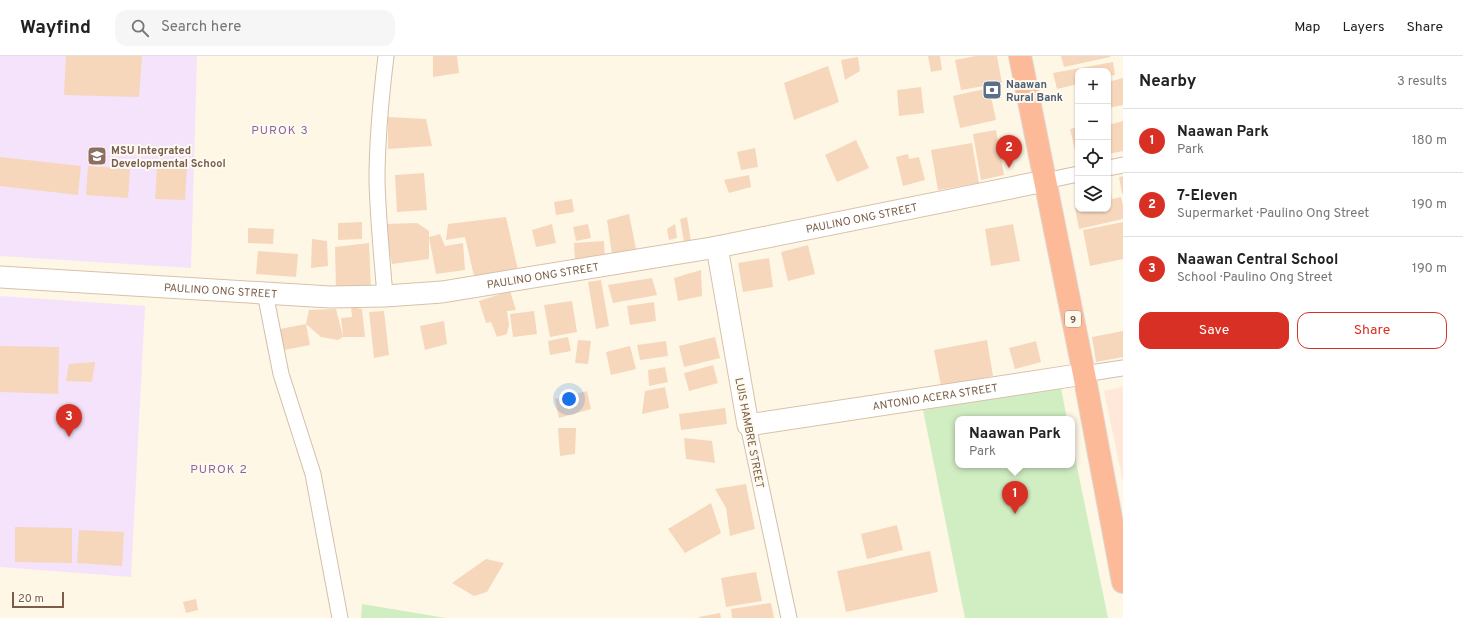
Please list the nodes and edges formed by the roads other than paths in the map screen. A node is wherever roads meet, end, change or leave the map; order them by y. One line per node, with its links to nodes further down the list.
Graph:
1 (386, 56): 10 (street)
2 (1020, 56): 6 (highway, 9)
3 (1123, 165): 4 (street)
4 (1111, 167)
5 (1075, 175): 6 (street, PAULINO ONG STREET)
6 (1045, 181): 7 (street, PAULINO ONG STREET); 12 (highway, 9)
7 (717, 247): 10 (street, PAULINO ONG STREET); 13 (street, LUIS HAMBRE STREET)
8 (0, 278): 9 (street, PAULINO ONG STREET)
9 (265, 293): 10 (street, PAULINO ONG STREET); 15 (street)
10 (385, 296)
11 (1123, 368): 12 (street, ANTONIO ACERA STREET)
12 (1084, 374): 13 (street, ANTONIO ACERA STREET); 14 (highway, 9)
13 (748, 425): 16 (street, LUIS HAMBRE STREET)
14 (1123, 582)
15 (340, 618)
16 (789, 618)

